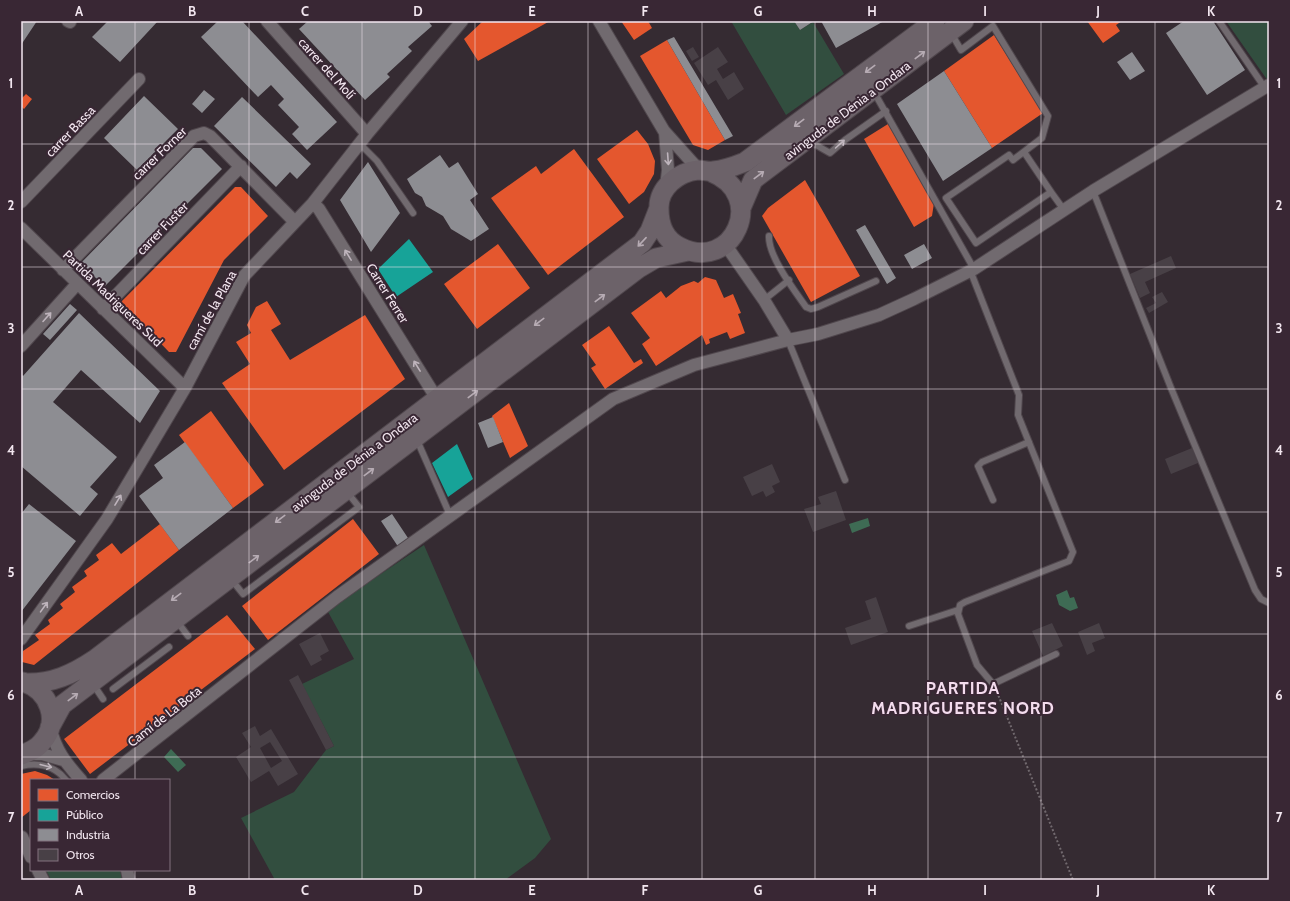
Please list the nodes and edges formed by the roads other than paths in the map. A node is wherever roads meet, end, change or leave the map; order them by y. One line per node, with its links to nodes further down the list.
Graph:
1 (267, 21): 12 (street, carrer del Molí)
2 (462, 21): 12 (street, camí de la Plana)
3 (599, 21): 11 (street)
4 (935, 21): 16 (main road, avinguda de Dénia a Ondara, one-way to 16)
5 (1219, 21): 8 (lane)
6 (957, 26): 9 (main road, avinguda de Dénia a Ondara, one-way to 6); 14 (lane)
7 (139, 79): 20 (street, carrer Bassa)
8 (1267, 86): 18 (street, Camí de La Bota)
9 (873, 91): 10 (lane); 13 (main road, avinguda de Dénia a Ondara)
10 (886, 111): 13 (lane, one-way to 10); 31 (lane)
11 (664, 131): 16 (street); 17 (street, one-way to 17)
12 (364, 139): 21 (street, camí de la Plana); 25 (lane)
13 (808, 140): 23 (main road, avinguda de Dénia a Ondara, one-way to 13)
14 (1024, 152): 19 (lane); 19 (lane)
15 (241, 166): 26 (street, carrer Forner); 32 (street, carrer Forner); 37 (street, carrer Fuster)
16 (705, 171): 17 (main road); 23 (main road)
17 (666, 188): 22 (main road)
18 (1093, 191): 24 (street, Camí de La Bota); 47 (lane)
19 (1051, 192): 24 (lane)
20 (21, 202)
21 (313, 203): 26 (street, camí de la Plana); 41 (street, Carrer Ferrer, one-way to 21)
22 (658, 208): 30 (main road); 41 (main road, avinguda de Dénia a Ondara, one-way to 41)
23 (741, 208): 29 (main road)
24 (1064, 210): 31 (street, Camí de La Bota)
25 (413, 213)
26 (295, 222): 40 (street, camí de la Plana)
27 (21, 228): 32 (street, Partida Madrigueres Sud)
28 (769, 236): 33 (lane)
29 (725, 244): 30 (main road); 36 (street)
30 (688, 251): 42 (main road, avinguda de Dénia a Ondara, one-way to 30)
31 (974, 269): 38 (street, Camí de La Bota); 43 (lane)
32 (63, 270): 35 (street, Partida Madrigueres Sud)
33 (789, 280): 34 (lane); 36 (lane)
34 (876, 281)
35 (77, 284): 37 (street, Partida Madrigueres Sud); 39 (street, one-way to 35)
36 (764, 300): 38 (street)
37 (103, 309): 40 (street, Partida Madrigueres Sud)
38 (788, 340): 44 (lane); 46 (street, Camí de La Bota)
39 (21, 346)
40 (184, 388): 52 (street, camí de la Plana, one-way to 40)
41 (437, 399): 56 (main road, avinguda de Dénia a Ondara, one-way to 56)
42 (416, 438): 46 (lane); 49 (main road, avinguda de Dénia a Ondara, one-way to 42)
43 (1029, 442): 45 (lane); 48 (lane)
44 (845, 480)
45 (992, 500)
46 (450, 516): 66 (street, Camí de La Bota)
47 (1269, 603)
48 (958, 610): 50 (lane); 54 (lane)
49 (175, 619): 51 (lane); 55 (main road, avinguda de Dénia a Ondara)
50 (908, 626)
51 (188, 636)
52 (21, 639)
53 (169, 647): 55 (lane)
54 (1056, 654)
55 (135, 662): 57 (main road, avinguda de Dénia a Ondara); 58 (lane)
56 (23, 682): 60 (main road)
57 (92, 683): 59 (lane); 60 (main road, avinguda de Dénia a Ondara, one-way to 57)
58 (113, 689)
59 (103, 699)
60 (50, 728): 61 (main road, avinguda de Dénia a Ondara); 62 (street)
61 (21, 755): 62 (street)
62 (63, 760): 65 (street)
63 (21, 766): 64 (lane, one-way to 64)
64 (65, 779)
65 (80, 779)
66 (104, 779)
67 (25, 835): 68 (street)
68 (30, 853)
69 (38, 871): 70 (street)
70 (43, 880)

